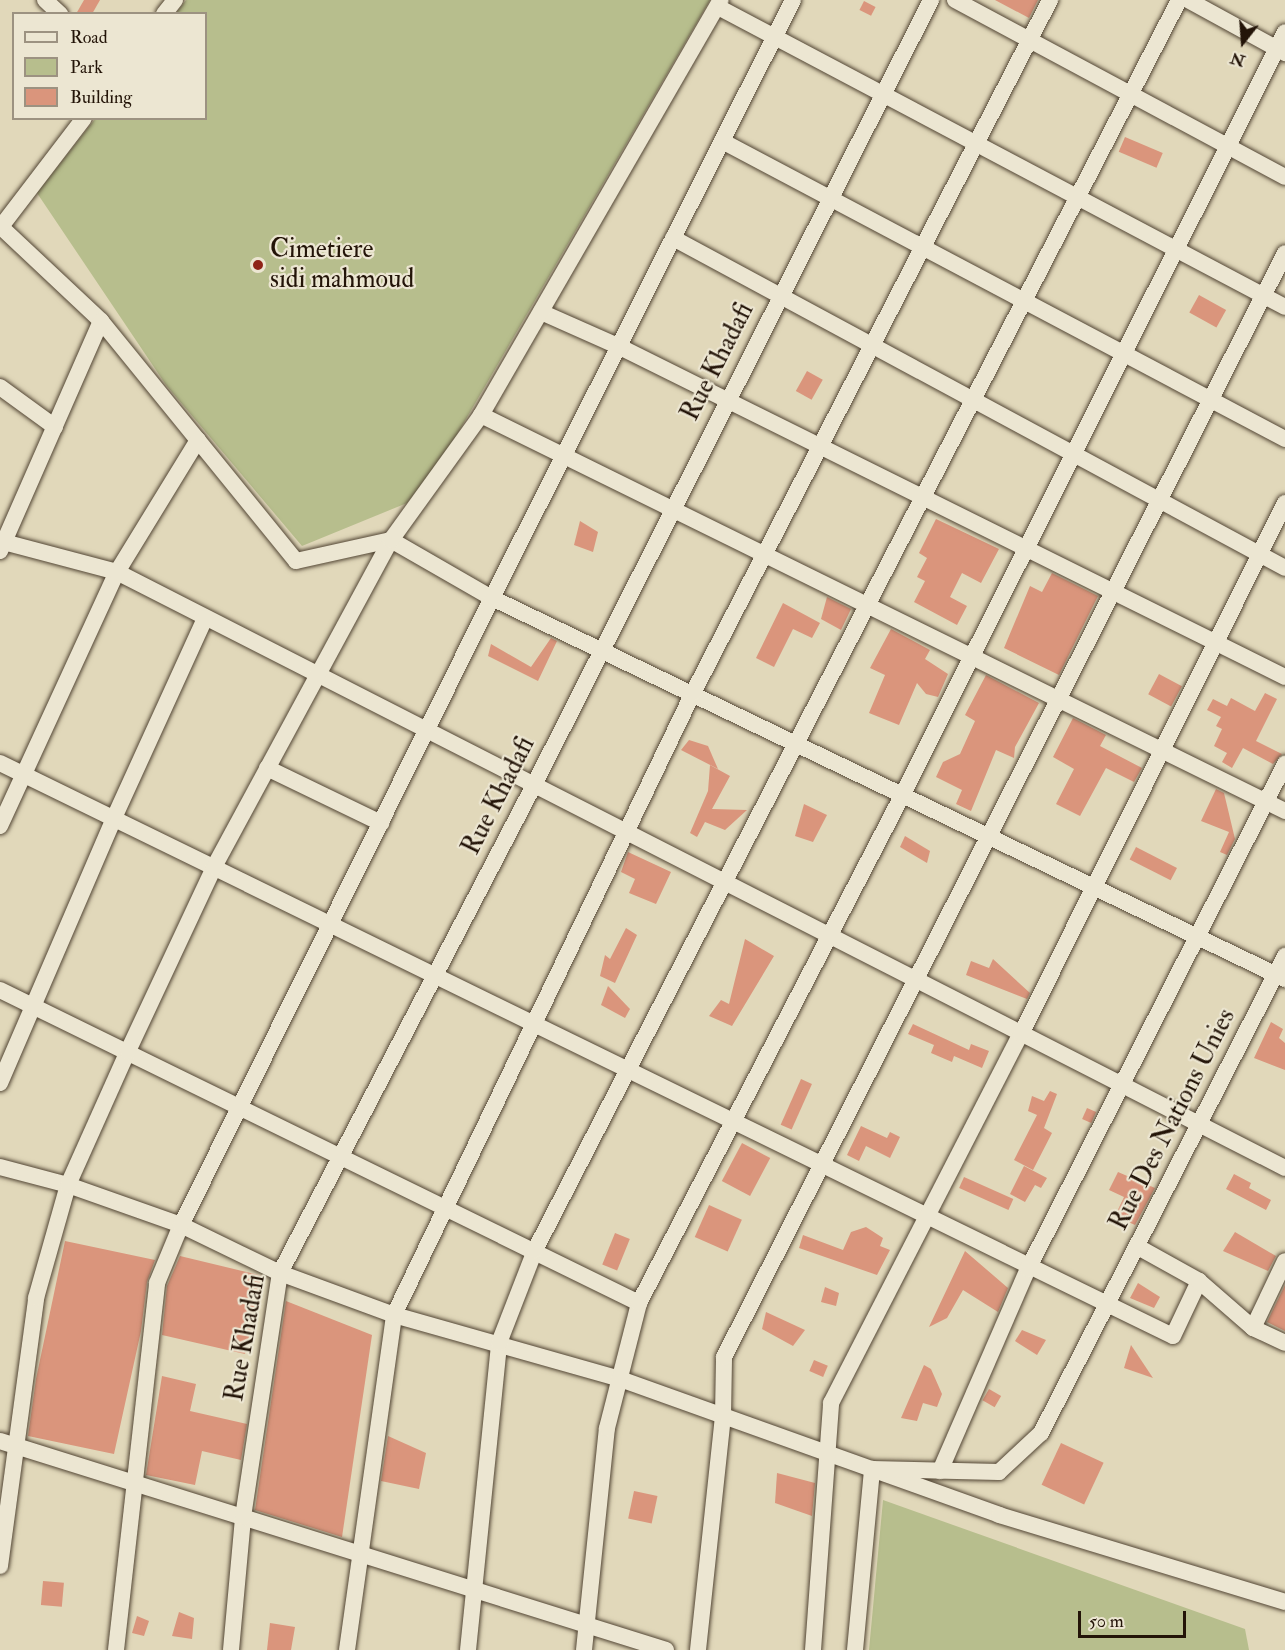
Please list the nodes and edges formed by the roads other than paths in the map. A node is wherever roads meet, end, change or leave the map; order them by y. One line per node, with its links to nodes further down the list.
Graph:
1 (45, 0): 10 (street)
2 (175, 0): 11 (street)
3 (793, 0): 13 (street)
4 (931, 0): 16 (street, Rue Khadafi)
5 (955, 0): 14 (street)
6 (1050, 0): 14 (street)
7 (1179, 0): 17 (street)
8 (1188, 0): 15 (street)
9 (720, 4): 13 (street); 34 (street)
10 (58, 12)
11 (166, 12)
12 (1285, 32): 15 (street)
13 (774, 37): 16 (street); 19 (street)
14 (1029, 40): 17 (street); 20 (street)
15 (1281, 50): 21 (street)
16 (881, 93): 20 (street); 24 (street, Rue Khadafi)
17 (1130, 94): 21 (street); 23 (street)
18 (82, 120): 25 (street)
19 (722, 141): 24 (street); 26 (street)
20 (975, 143): 23 (street); 27 (street)
21 (1228, 146): 22 (street); 28 (street)
22 (1285, 177)
23 (1078, 198): 28 (street); 32 (street)
24 (830, 199): 27 (street); 30 (street, Rue Khadafi)
25 (0, 227): 35 (street)
26 (673, 238): 30 (street); 37 (street)
27 (924, 248): 32 (street); 36 (street)
28 (1176, 250): 31 (street); 38 (street)
29 (1285, 253): 31 (street)
30 (780, 296): 36 (street); 42 (street, Rue Khadafi)
31 (1263, 296): 33 (street); 41 (street)
32 (1025, 301): 38 (street); 40 (street)
33 (1285, 307)
34 (541, 312): 37 (street); 43 (street)
35 (101, 321): 44 (street); 46 (street)
36 (872, 345): 40 (street); 47 (street)
37 (620, 347): 42 (street); 49 (street)
38 (1124, 354): 41 (street); 48 (street)
39 (0, 387): 44 (street)
40 (973, 399): 48 (street); 50 (street)
41 (1210, 399): 45 (street); 51 (street)
42 (728, 402): 47 (street); 53 (street, Rue Khadafi)
43 (481, 415): 49 (street); 54 (street)
44 (55, 427): 55 (street)
45 (1285, 439)
46 (198, 440): 54 (street); 60 (street)
47 (818, 447): 50 (street); 57 (street)
48 (1074, 454): 51 (street); 56 (street)
49 (563, 456): 53 (street); 62 (street)
50 (921, 499): 56 (street); 63 (street)
51 (1158, 500): 58 (street); 61 (street)
52 (1285, 503): 58 (street)
53 (672, 507): 57 (street); 66 (street, Rue Khadafi)
54 (391, 540): 62 (street); 68 (street)
55 (1, 545): 60 (street)
56 (1027, 548): 61 (street); 67 (street)
57 (764, 554): 63 (street); 70 (street)
58 (1260, 554): 59 (street); 65 (street)
59 (1285, 568)
60 (117, 572): 64 (street); 78 (street)
61 (1113, 589): 65 (street); 71 (street)
62 (492, 598): 66 (street); 72 (street)
63 (866, 605): 67 (street); 73 (street)
64 (205, 618): 68 (street); 83 (street)
65 (1216, 642): 69 (street); 74 (street)
66 (602, 650): 70 (street); 79 (street, Rue Khadafi)
67 (972, 657): 71 (street); 80 (street)
68 (317, 675): 72 (street); 77 (street)
69 (1285, 677)
70 (693, 693): 73 (street); 86 (street)
71 (1057, 699): 74 (street); 87 (street)
72 (427, 730): 79 (street); 84 (street)
73 (795, 742): 80 (street); 89 (street)
74 (1162, 751): 81 (street); 90 (street)
75 (0, 763): 78 (street)
76 (1285, 764): 81 (street)
77 (267, 768): 84 (street); 88 (street)
78 (24, 773): 83 (street); 85 (street)
79 (534, 785): 86 (street); 95 (street, Rue Khadafi)
80 (903, 794): 87 (street); 92 (street)
81 (1266, 802): 82 (street); 93 (street)
82 (1285, 811)
83 (114, 818): 88 (street); 99 (street)
84 (381, 823): 91 (street)
85 (0, 826)
86 (627, 833): 89 (street); 100 (street)
87 (987, 834): 90 (street); 97 (street)
88 (214, 867): 91 (street); 102 (street)
89 (726, 883): 92 (street); 103 (street)
90 (1095, 887): 93 (street); 101 (street)
91 (331, 925): 95 (street); 106 (street)
92 (830, 936): 97 (street); 107 (street)
93 (1197, 936): 96 (street); 105 (street)
94 (1285, 956): 96 (street, Rue Des Nations Unies)
95 (434, 975): 100 (street); 109 (street, Rue Khadafi)
96 (1280, 976): 108 (street, Rue Des Nations Unies)
97 (916, 980): 101 (street); 111 (street)
98 (0, 990): 99 (street)
99 (36, 1006): 102 (street); 104 (street)
100 (534, 1025): 103 (street); 114 (street)
101 (1021, 1034): 105 (street); 115 (street)
102 (128, 1051): 106 (street); 113 (street)
103 (628, 1070): 107 (street); 118 (street)
104 (0, 1083)
105 (1124, 1086): 108 (street); 120 (street)
106 (240, 1106): 109 (street); 116 (street)
107 (733, 1123): 111 (street); 123 (street)
108 (1200, 1125): 112 (street); 117 (street, Rue Des Nations Unies)
109 (342, 1157): 114 (street); 121 (street, Rue Khadafi)
110 (0, 1167): 113 (street)
111 (822, 1167): 115 (street); 130 (street)
112 (1285, 1168)
113 (68, 1185): 116 (street); 131 (street)
114 (446, 1208): 118 (street); 125 (street)
115 (925, 1217): 120 (street); 132 (street)
116 (181, 1225): 121 (street); 135 (street)
117 (1138, 1247): 122 (street); 124 (street, Rue Des Nations Unies)
118 (535, 1250): 123 (street); 128 (street)
119 (1285, 1261): 126 (street)
120 (1028, 1269): 124 (street); 134 (street)
121 (280, 1273): 125 (street); 136 (street, Rue Khadafi)
122 (1199, 1281): 124 (street); 126 (street)
123 (639, 1303): 129 (street)
124 (1107, 1307): 134 (street, Rue Des Nations Unies)
125 (394, 1315): 128 (street); 137 (street)
126 (1253, 1328): 127 (street)
127 (1285, 1342)
128 (499, 1343): 129 (street); 139 (street)
129 (620, 1379): 130 (street); 141 (street)
130 (723, 1416): 132 (street); 148 (street)
131 (7, 1443): 135 (street); 138 (street)
132 (829, 1453): 133 (street); 149 (street)
133 (872, 1469): 134 (street, Rue Des Nations Unies); 140 (street); 150 (street)
134 (940, 1471)
135 (137, 1484): 136 (street); 142 (street)
136 (243, 1517): 137 (street); 143 (street, Rue Khadafi)
137 (360, 1554): 139 (street); 144 (street)
138 (0, 1566)
139 (474, 1590): 141 (street); 145 (street)
140 (1285, 1602)
141 (587, 1625): 146 (street); 147 (street)
142 (116, 1650)
143 (231, 1650)
144 (347, 1650)
145 (468, 1650)
146 (584, 1650)
147 (666, 1650)
148 (698, 1650)
149 (813, 1650)
150 (855, 1650)

